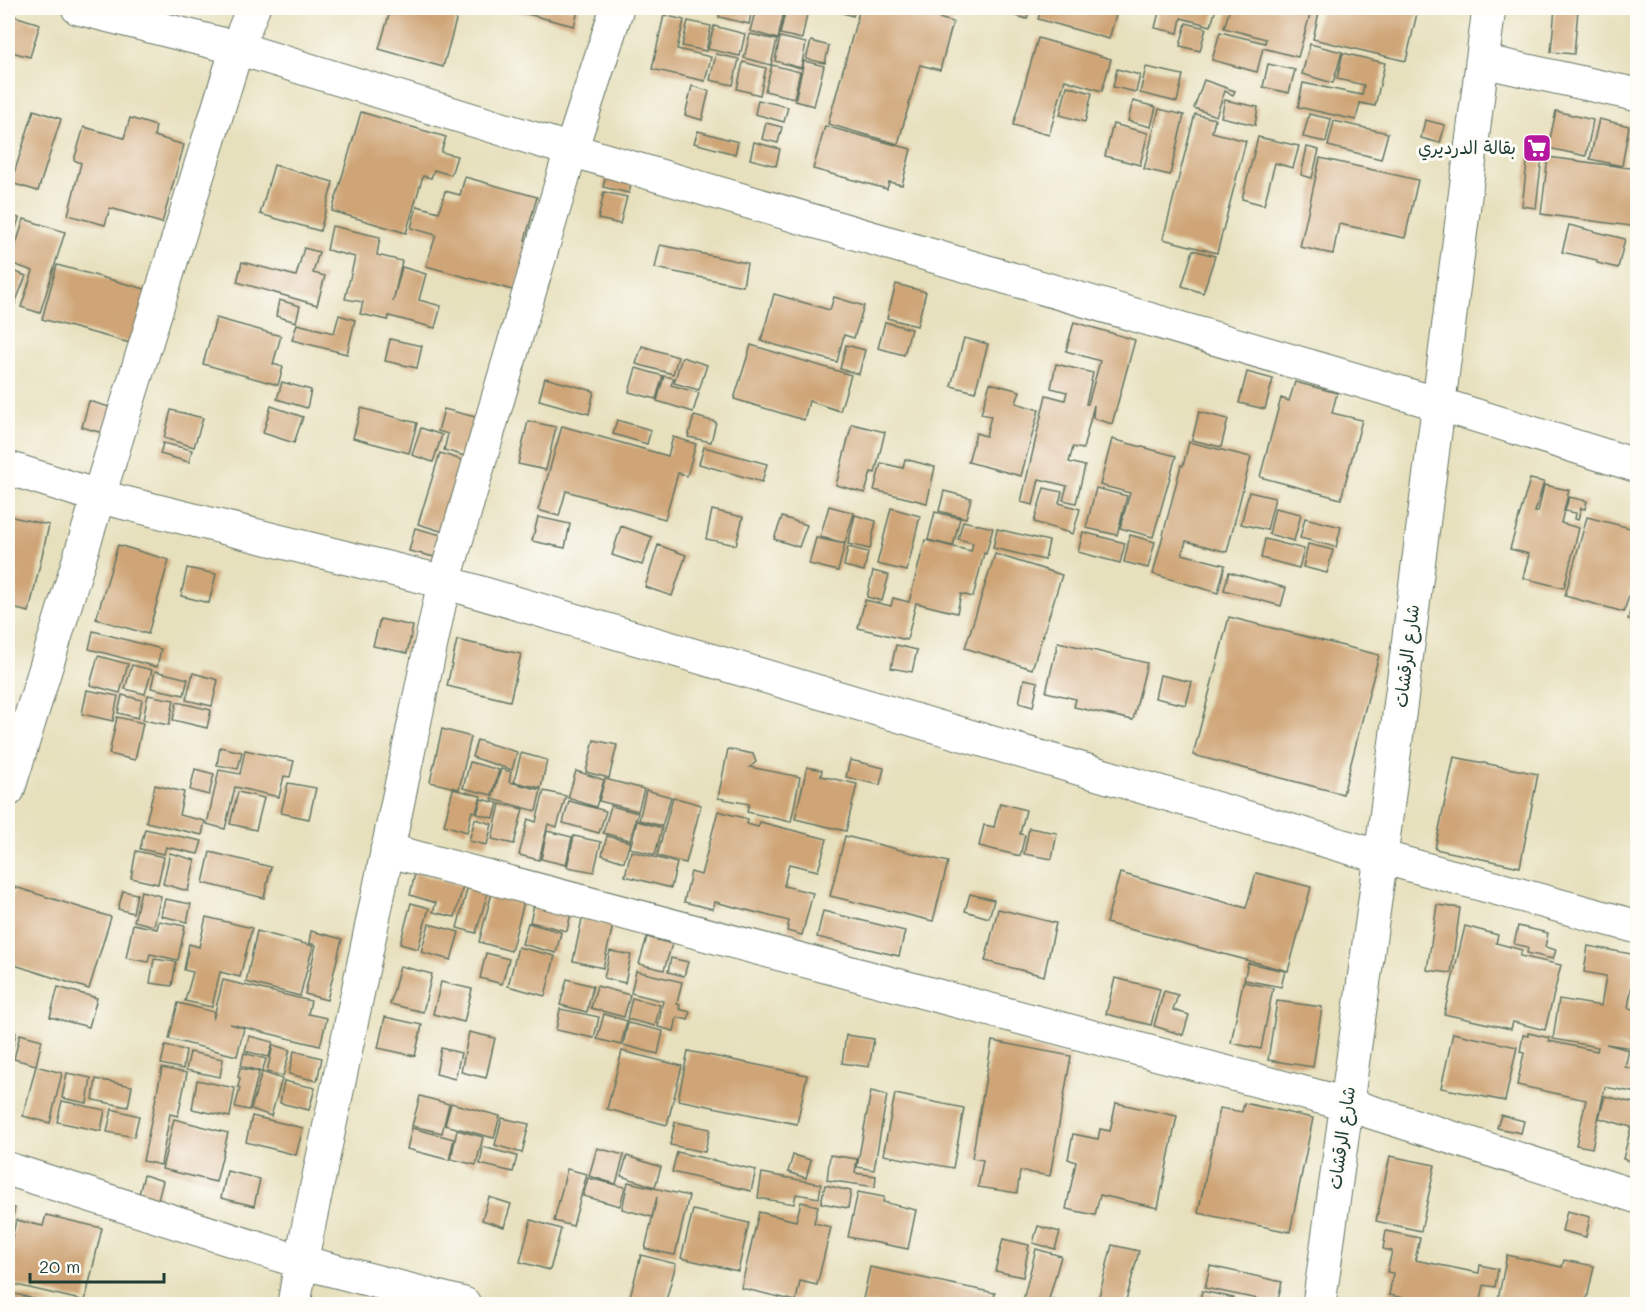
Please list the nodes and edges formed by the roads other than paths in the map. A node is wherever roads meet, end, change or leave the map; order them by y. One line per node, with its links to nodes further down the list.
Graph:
1 (78, 8): 5 (street)
2 (253, 8): 5 (street)
3 (617, 8): 8 (street)
4 (1489, 8): 6 (street, شارع الرقشات)
5 (237, 48): 8 (street); 12 (street)
6 (1482, 61): 7 (street); 9 (street, شارع الرقشات)
7 (1638, 95)
8 (571, 150): 9 (street); 13 (street)
9 (1439, 404): 10 (street); 16 (street, شارع الرقشات)
10 (1638, 466)
11 (8, 468): 12 (street)
12 (98, 496): 13 (street); 14 (street)
13 (444, 582): 15 (street); 16 (street)
14 (8, 790)
15 (387, 850): 18 (street); 21 (street)
16 (1381, 857): 17 (street); 18 (street, شارع الرقشات)
17 (1638, 927)
18 (1346, 1104): 20 (street); 24 (street, شارع الرقشات)
19 (8, 1169): 21 (street)
20 (1638, 1197)
21 (301, 1262): 22 (street); 23 (street)
22 (294, 1305)
23 (464, 1305)
24 (1319, 1305)

